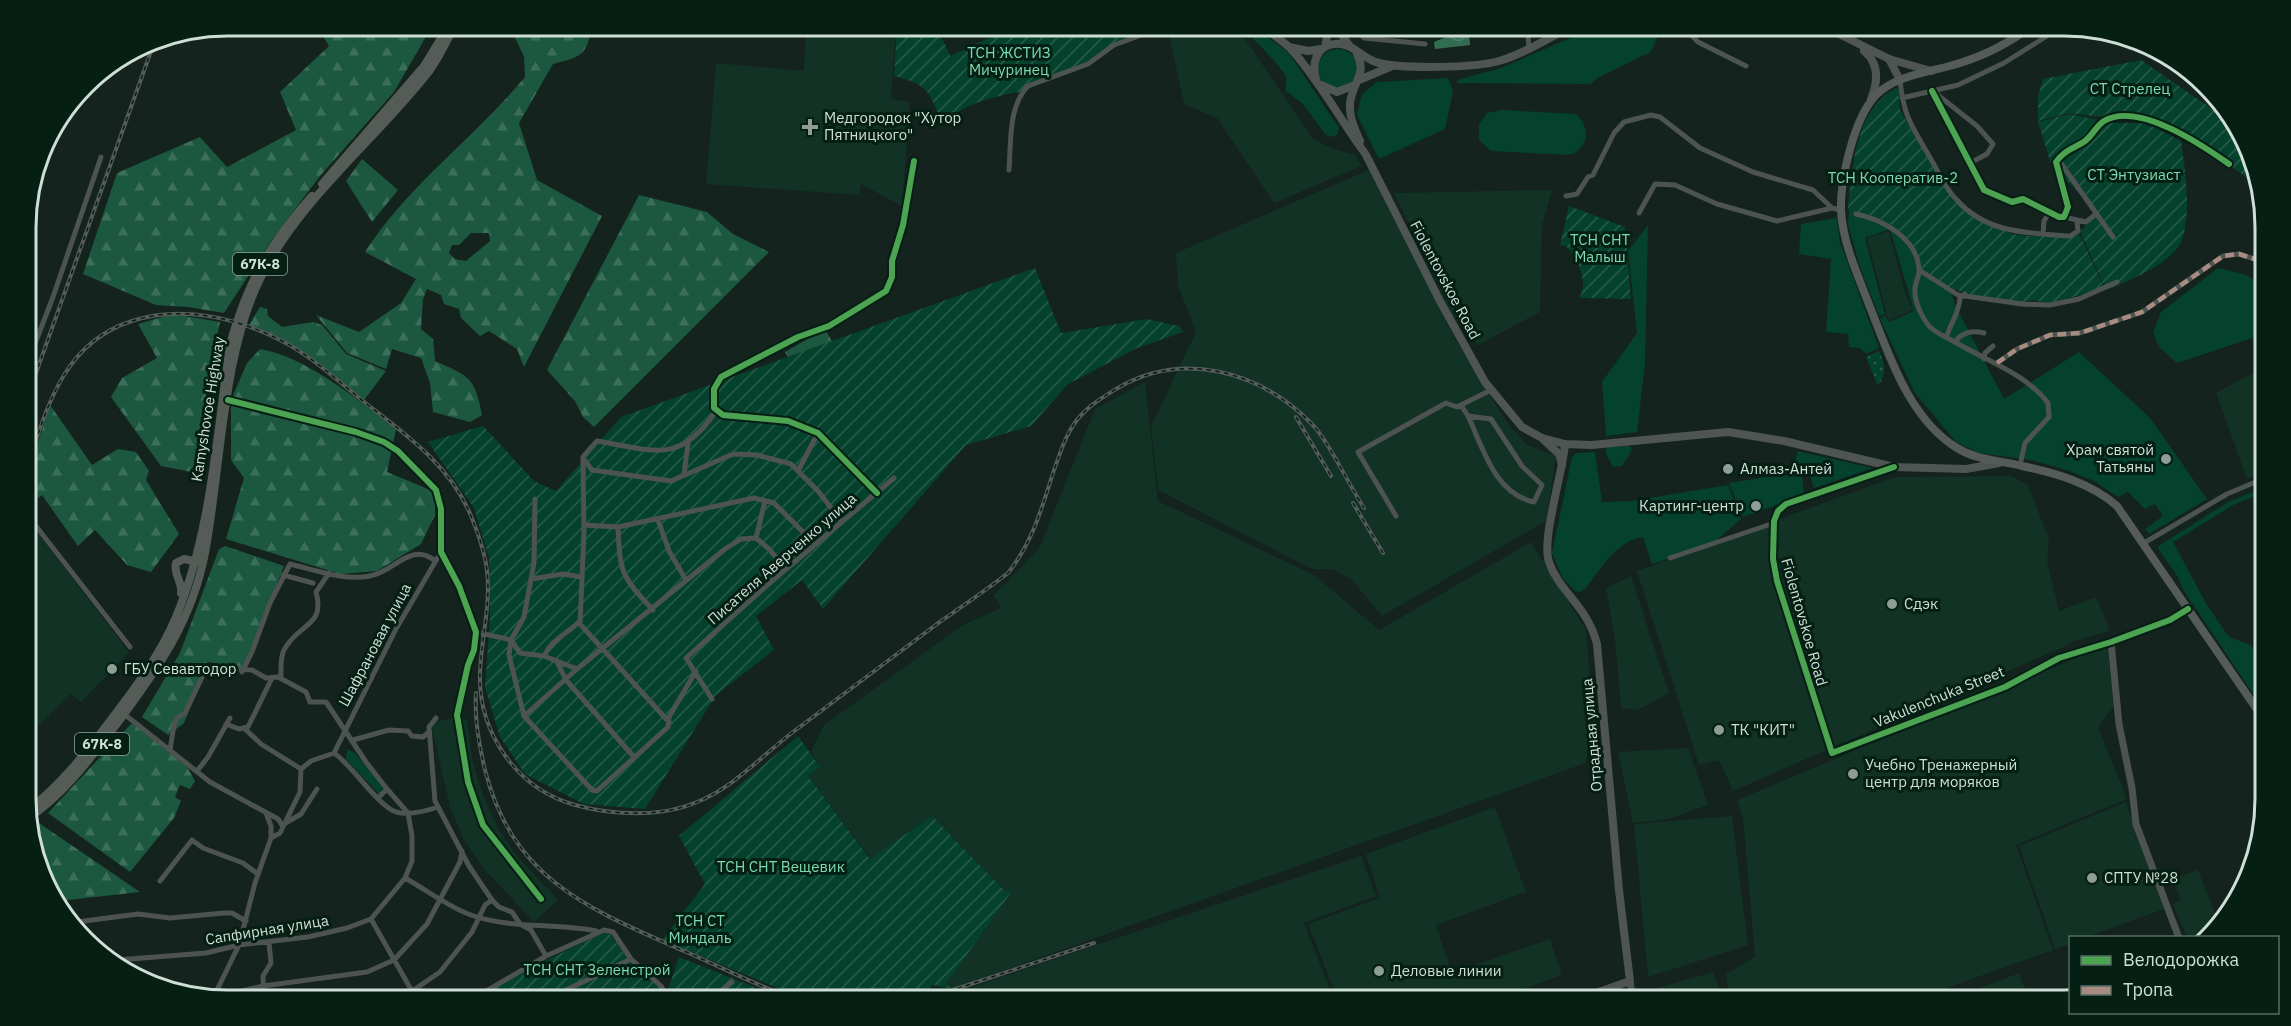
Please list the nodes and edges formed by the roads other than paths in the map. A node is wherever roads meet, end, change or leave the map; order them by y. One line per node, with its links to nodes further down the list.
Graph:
1 (443, 36): 95 (main road, Kamyshovoe Highway / 67К-8)
2 (449, 36): 60 (main road, Kamyshovoe Highway / 67К-8)
3 (1140, 36): 37 (street)
4 (1275, 36): 17 (main road, Fiolentovskoe Road)
5 (1328, 36): 18 (main road)
6 (1341, 36): 19 (main road)
7 (1362, 36): 14 (street)
8 (1528, 36): 20 (street)
9 (1554, 36): 20 (main road, Fiolentovskoe Road)
10 (1692, 36): 23 (street)
11 (1841, 36): 15 (main road)
12 (2015, 36): 24 (main road)
13 (2047, 36): 28 (street)
14 (1364, 38): 16 (street); 19 (street)
15 (1855, 43): 21 (main road); 30 (main road)
16 (1425, 44)
17 (1289, 46): 18 (main road, Fiolentovskoe Road); 26 (main road, Fiolentovskoe Road)
18 (1323, 48): 19 (main road, Fiolentovskoe Road); 26 (main road)
19 (1352, 48): 22 (main road, Fiolentovskoe Road); 27 (main road, Fiolentovskoe Road)
20 (1529, 48): 22 (main road, Fiolentovskoe Road)
21 (1889, 59): 24 (main road); 25 (main road)
22 (1394, 66): 27 (main road, Fiolentovskoe Road)
23 (1746, 66)
24 (1932, 72): 25 (main road)
25 (1900, 80): 29 (street); 30 (main road); 39 (main road)
26 (1318, 81): 27 (main road, Fiolentovskoe Road); 31 (main road, Fiolentovskoe Road)
27 (1357, 82): 31 (main road, Fiolentovskoe Road)
28 (1932, 91): 29 (street); 35 (street); 35 (street)
29 (1902, 98): 46 (street)
30 (1869, 104): 39 (main road)
31 (1365, 154): 59 (main road, Fiolentovskoe Road)
32 (101, 157): 54 (street)
33 (914, 161): 62 (street)
34 (2056, 162): 36 (street); 43 (street); 44 (street)
35 (1970, 163): 41 (street)
36 (2229, 164)
37 (1009, 170)
38 (1566, 195): 39 (street)
39 (1840, 206): 40 (street); 69 (main road)
40 (1639, 213)
41 (2049, 213): 44 (street); 46 (street)
42 (1856, 214): 49 (street)
43 (2096, 214): 45 (street); 47 (street)
44 (2064, 217): 45 (street)
45 (2077, 222): 46 (street)
46 (2043, 234)
47 (2113, 237)
48 (2255, 259): 58 (street)
49 (1919, 270): 51 (street); 53 (street)
50 (2117, 282): 51 (street)
51 (1965, 294): 53 (street)
52 (1984, 333): 55 (street)
53 (1947, 337): 55 (street)
54 (36, 341)
55 (1955, 342): 57 (street)
56 (1993, 346): 57 (street)
57 (1986, 359): 58 (street)
58 (1997, 363): 72 (street)
59 (1491, 390): 61 (street); 65 (main road, Fiolentovskoe Road)
60 (228, 400): 93 (street); 104 (main road, Kamyshovoe Highway / 67К-8)
61 (1461, 405): 63 (street); 83 (street)
62 (715, 410): 64 (street); 66 (street)
63 (1467, 416): 63 (street)
64 (818, 433): 76 (street); 80 (street)
65 (1542, 438): 67 (main road, Fiolentovskoe Road); 74 (main road)
66 (688, 443): 70 (street); 77 (street)
67 (1565, 444): 68 (main road, Fiolentovskoe Road); 74 (main road, Отрадная улица)
68 (1580, 445): 73 (main road, Fiolentovskoe Road); 74 (main road)
69 (1971, 456): 71 (main road); 75 (main road)
70 (583, 457): 77 (street); 87 (street)
71 (1999, 463): 72 (main road); 75 (main road, Fiolentovskoe Road)
72 (2020, 465): 91 (main road)
73 (1894, 467): 75 (main road, Fiolentovskoe Road); 86 (street, Fiolentovskoe Road)
74 (1563, 468): 170 (main road, Отрадная улица)
75 (1966, 469)
76 (798, 471): 77 (street); 85 (street)
77 (684, 475)
78 (894, 478): 80 (street, Писателя Аверченко улица)
79 (2255, 482): 91 (street)
80 (877, 493): 85 (street, Писателя Аверченко улица)
81 (535, 499): 101 (street)
82 (765, 501): 84 (street); 90 (street); 92 (street)
83 (1396, 516)
84 (658, 520): 89 (street); 102 (street)
85 (842, 522): 92 (street, Писателя Аверченко улица)
86 (1774, 523): 94 (street); 136 (street, Fiolentovskoe Road)
87 (584, 525): 89 (street); 100 (street)
88 (36, 526): 112 (street)
89 (618, 527): 106 (street)
90 (756, 538): 97 (street); 102 (street)
91 (2144, 543): 105 (main road)
92 (815, 544): 97 (street, Писателя Аверченко улица)
93 (441, 552): 96 (street, Шафрановая улица); 109 (street)
94 (1670, 558)
95 (195, 560): 104 (main road); 107 (main road, Kamyshovoe Highway / 67К-8); 107 (main road)
96 (434, 560): 98 (street); 131 (street, Шафрановая улица)
97 (786, 569): 117 (street, Писателя Аверченко улица)
98 (328, 573): 99 (street); 120 (street)
99 (283, 574): 103 (street); 118 (street)
100 (582, 577): 101 (street); 108 (street)
101 (531, 579): 110 (street)
102 (686, 580): 106 (street)
103 (313, 583)
104 (194, 591): 124 (main road, Kamyshovoe Highway / 67К-8)
105 (2188, 609): 111 (street, Vakulenchuka Street); 123 (main road)
106 (653, 610): 113 (street)
107 (176, 617): 143 (main road, Kamyshovoe Highway / 67К-8)
108 (580, 621): 113 (street); 114 (street)
109 (476, 632): 110 (street); 155 (street)
110 (511, 640): 114 (street); 125 (street)
111 (2111, 642): 136 (street, Vakulenchuka Street); 163 (street)
112 (130, 647)
113 (603, 649): 116 (street); 128 (street)
114 (544, 656): 115 (street)
115 (556, 660): 116 (street); 121 (street)
116 (578, 669): 121 (street)
117 (696, 671): 122 (street); 128 (street)
118 (242, 672): 119 (street); 134 (street)
119 (272, 678): 120 (street); 130 (street)
120 (281, 678): 131 (street)
121 (566, 680): 125 (street); 137 (street)
122 (712, 699)
123 (2255, 706)
124 (124, 714): 134 (street); 145 (main road, Kamyshovoe Highway / 67К-8)
125 (524, 716): 137 (street)
126 (230, 718): 129 (street)
127 (436, 718): 132 (street)
128 (669, 722): 137 (street)
129 (226, 724): 130 (street); 139 (street)
130 (244, 728): 138 (street)
131 (344, 730): 133 (street); 135 (street, Шафрановая улица)
132 (429, 732): 133 (street); 144 (street)
133 (352, 740): 141 (street)
134 (170, 750): 139 (street)
135 (334, 753): 138 (street); 142 (street)
136 (1832, 753)
137 (634, 757)
138 (301, 769): 148 (street)
139 (197, 771): 146 (street)
140 (316, 789): 148 (street)
141 (387, 789): 142 (street); 147 (street)
142 (379, 797): 147 (street)
143 (36, 803)
144 (438, 807): 147 (street); 150 (street)
145 (37, 810)
146 (266, 813): 148 (street); 149 (street)
147 (408, 813): 152 (street)
148 (282, 825): 149 (street)
149 (271, 838): 151 (street)
150 (462, 851): 154 (street); 156 (street)
151 (258, 874): 153 (street); 160 (street)
152 (405, 878): 154 (street); 158 (street)
153 (160, 880)
154 (441, 899): 157 (street); 169 (street)
155 (541, 899)
156 (492, 900): 157 (street); 161 (street)
157 (479, 917): 161 (street); 177 (street)
158 (371, 919): 164 (street, Сапфирная улица); 169 (street)
159 (81, 921): 160 (street)
160 (246, 921): 165 (street)
161 (520, 924): 162 (street); 166 (street)
162 (597, 932): 166 (street); 168 (street)
163 (2178, 936)
164 (269, 943): 165 (street, Сапфирная улица); 172 (street)
165 (239, 945): 167 (street, Сапфирная улица); 173 (street)
166 (546, 956): 178 (street)
167 (124, 959)
168 (631, 959): 179 (street); 180 (street)
169 (394, 960): 172 (street); 176 (street)
170 (1630, 981): 182 (main road); 183 (street)
171 (732, 982): 181 (street)
172 (263, 986): 174 (street); 175 (street)
173 (217, 989)
174 (244, 990)
175 (263, 990)
176 (411, 990)
177 (417, 990)
178 (488, 990)
179 (566, 990)
180 (663, 990)
181 (722, 990)
182 (1604, 990)
183 (1631, 990)

